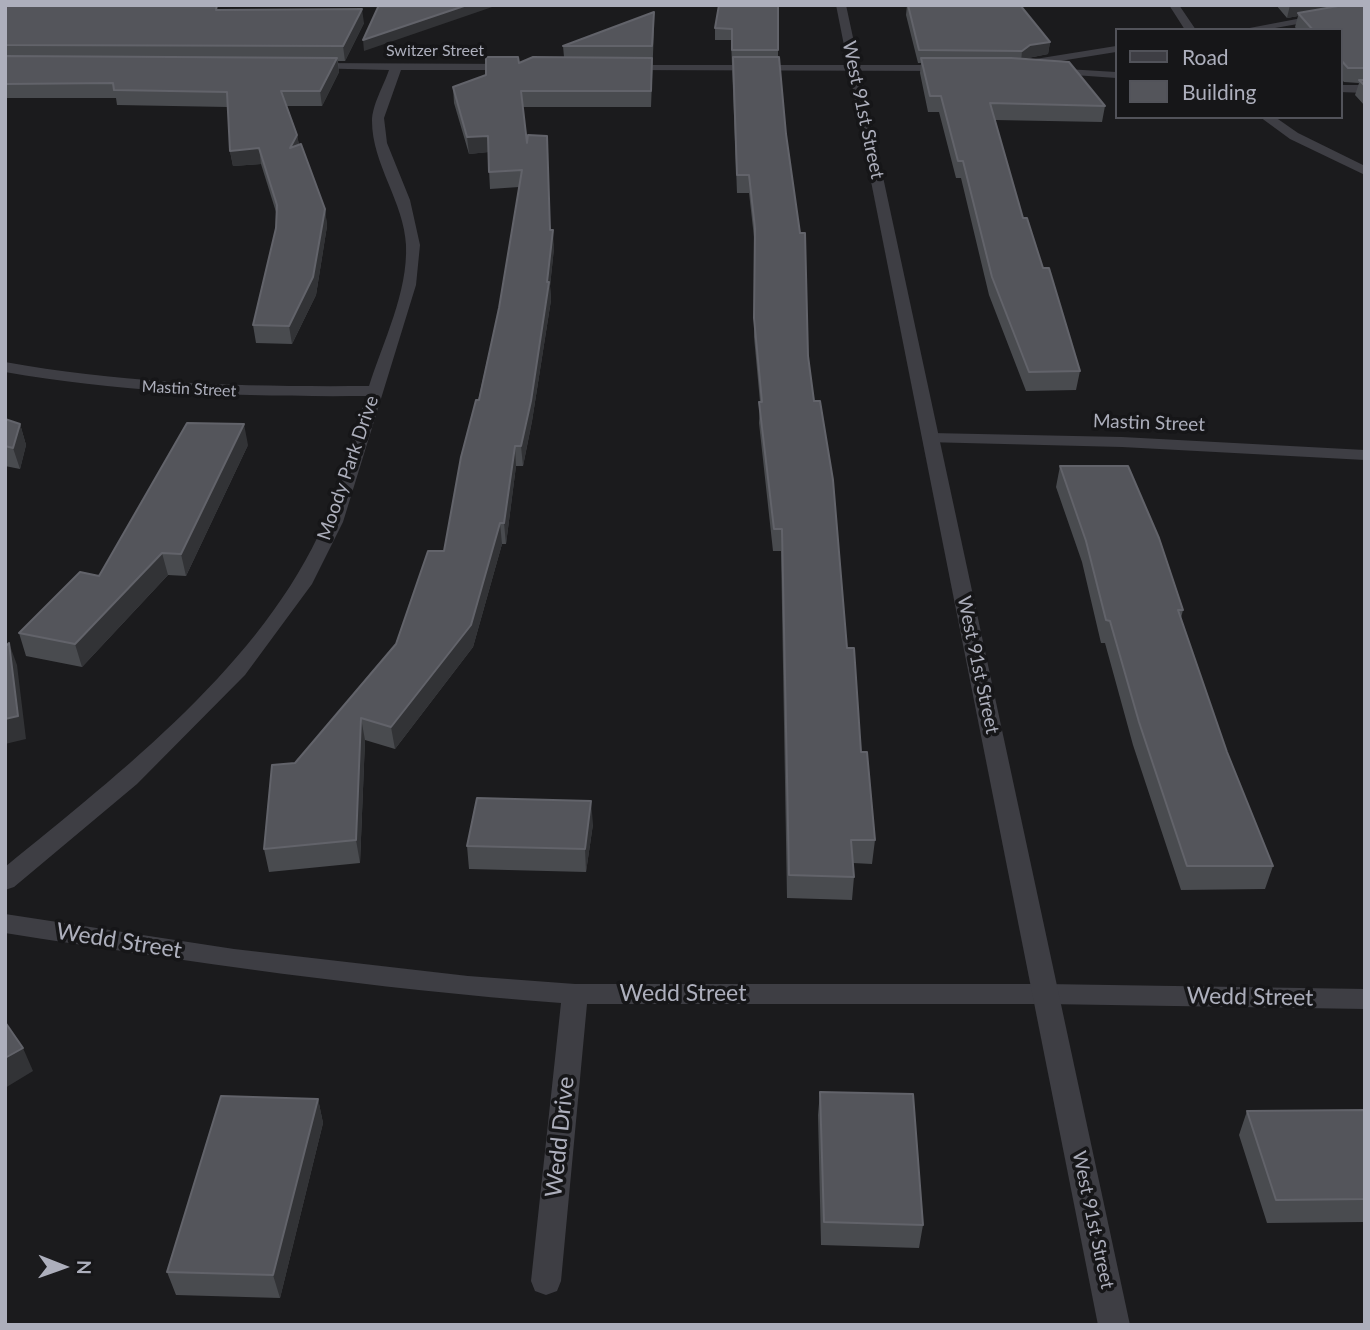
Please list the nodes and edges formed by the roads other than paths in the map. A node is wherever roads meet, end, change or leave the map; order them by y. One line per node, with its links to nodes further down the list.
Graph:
1 (841, 5): 11 (street, West 91st Street)
2 (1174, 5): 4 (street)
3 (1365, 9): 5 (street)
4 (1190, 28)
5 (1256, 28)
6 (1114, 49): 13 (street)
7 (298, 66): 8 (street, Switzer Street)
8 (396, 67): 9 (street, Switzer Street); 19 (street, Moody Park Drive)
9 (521, 67)
10 (605, 68): 11 (street)
11 (854, 68): 12 (street); 20 (street, West 91st Street)
12 (958, 68)
13 (1114, 75)
14 (1342, 88): 15 (street)
15 (1365, 89)
16 (1269, 119): 17 (street)
17 (1365, 171)
18 (5, 367): 19 (street, Mastin Street)
19 (375, 391): 22 (street, Moody Park Drive)
20 (931, 438): 21 (street, Mastin Street); 25 (street, West 91st Street)
21 (1365, 456)
22 (5, 881)
23 (5, 923): 24 (street, Wedd Street)
24 (575, 993): 25 (street, Wedd Street); 27 (street, Wedd Drive)
25 (1046, 994): 26 (street, Wedd Street); 28 (street, West 91st Street)
26 (1365, 999)
27 (546, 1281)
28 (1114, 1325)

